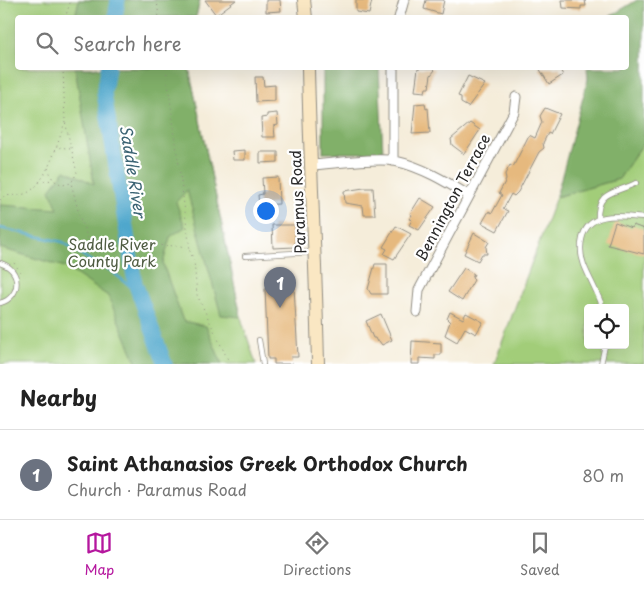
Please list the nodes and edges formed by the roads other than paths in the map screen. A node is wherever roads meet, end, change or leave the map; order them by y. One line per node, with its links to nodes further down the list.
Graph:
1 (304, 0): 3 (main road)
2 (404, 0): 4 (street)
3 (306, 15)
4 (400, 15)
5 (308, 70): 9 (main road, Paramus Road)
6 (393, 70): 8 (street)
7 (516, 97): 11 (street, Bennington Terrace)
8 (392, 161): 9 (street); 11 (street)
9 (310, 165): 14 (main road, Paramus Road)
10 (636, 183): 13 (lane)
11 (468, 195): 19 (street, Bennington Terrace)
12 (644, 218): 13 (lane)
13 (598, 219): 18 (lane)
14 (316, 251): 15 (lane); 23 (main road, Paramus Road)
15 (245, 256)
16 (0, 263): 17 (lane)
17 (0, 303)
18 (602, 304)
19 (417, 312)
20 (259, 340): 22 (lane)
21 (604, 349): 24 (lane)
22 (264, 364)
23 (318, 364)
24 (601, 364)

